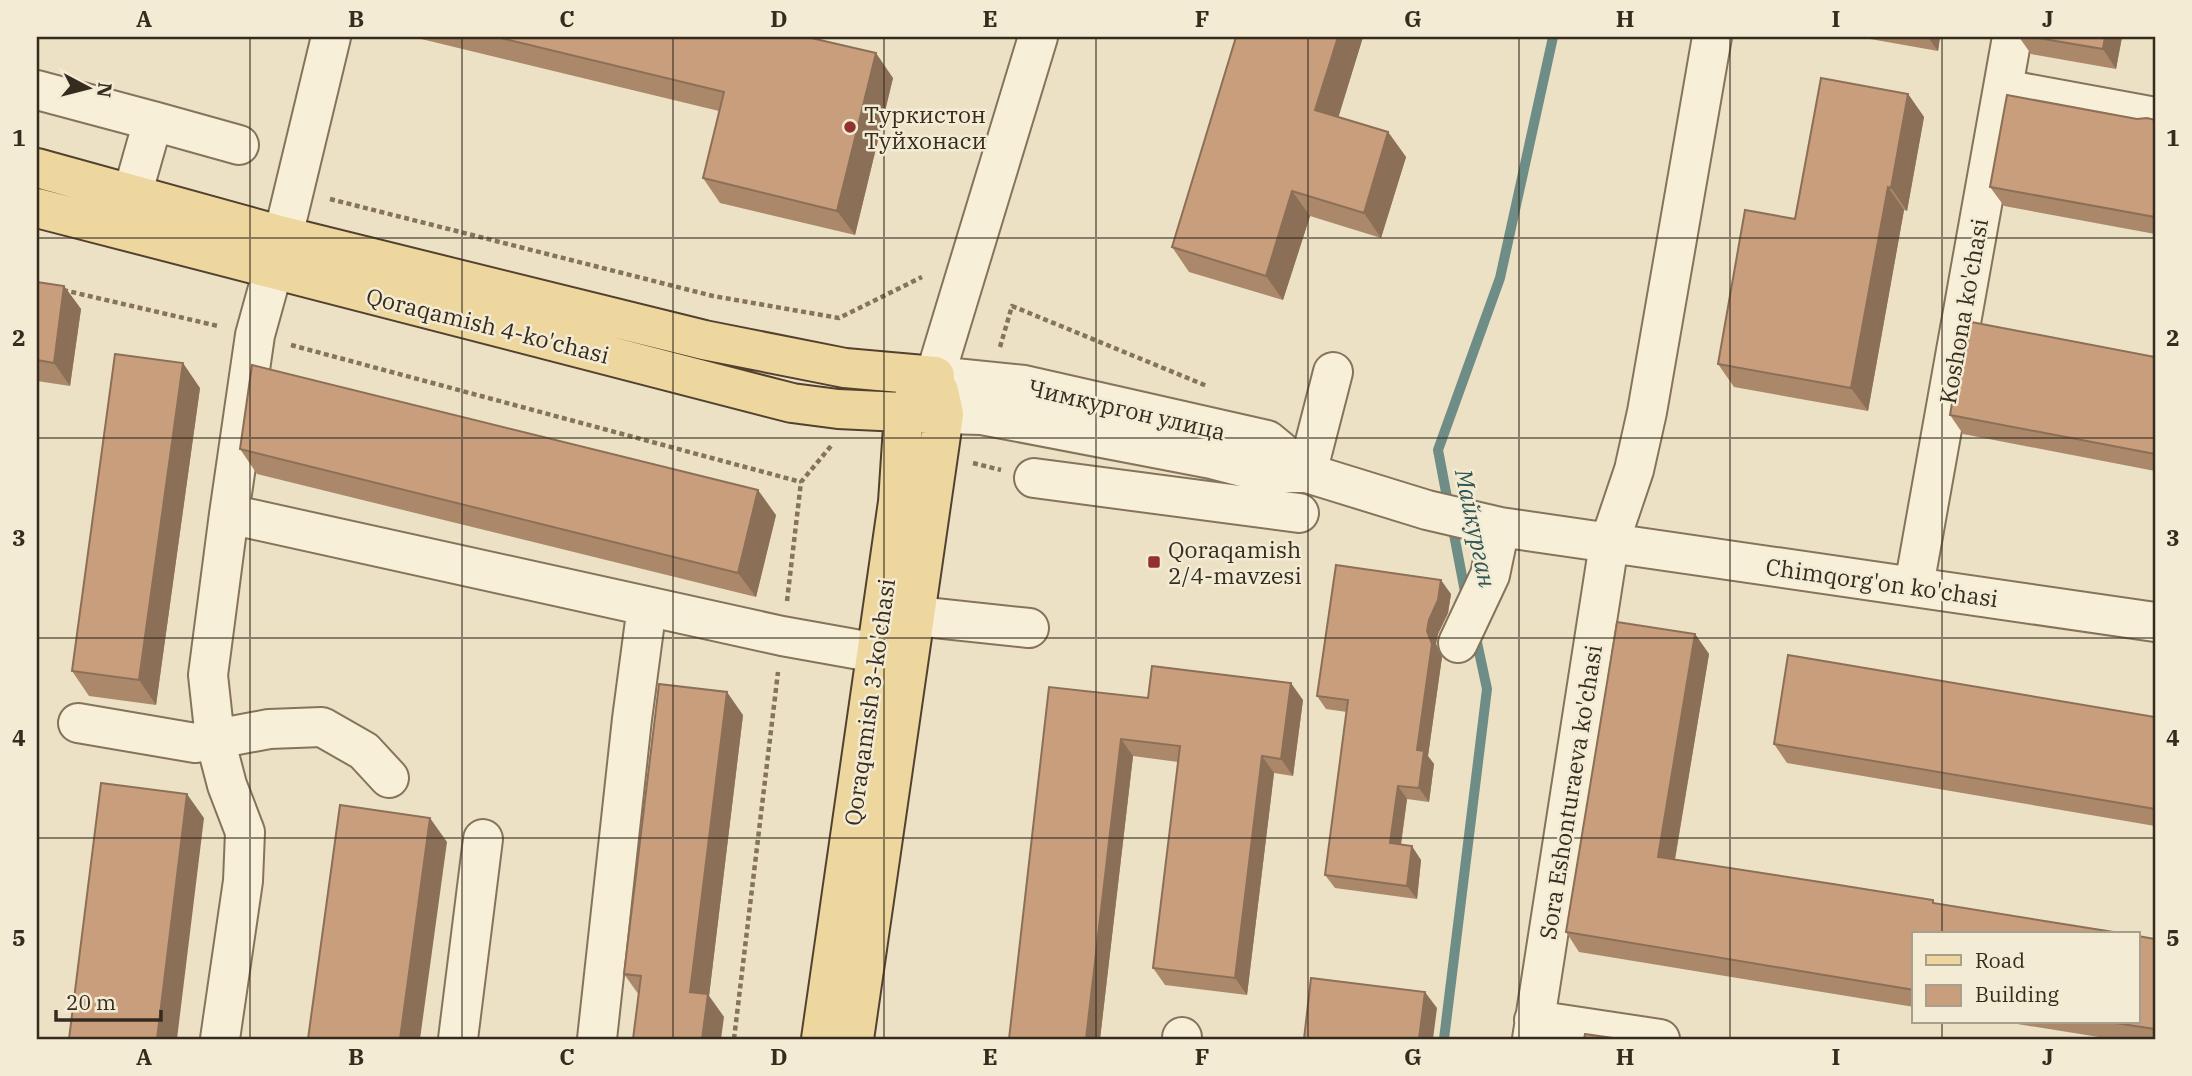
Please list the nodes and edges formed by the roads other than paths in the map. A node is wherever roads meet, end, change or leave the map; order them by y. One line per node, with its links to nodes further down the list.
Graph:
1 (331, 37): 13 (street)
2 (1038, 37): 15 (street)
3 (1712, 37): 23 (street, Sora Eshonturaeva ko'chasi)
4 (2012, 37): 5 (street, Koshona ko'chasi)
5 (2003, 89): 7 (street); 24 (street, Koshona ko'chasi)
6 (37, 90): 8 (street)
7 (2155, 117)
8 (153, 121): 9 (street); 11 (street)
9 (239, 145)
10 (37, 169): 11 (main road, Qoraqamish 4-ko'chasi)
11 (132, 195): 13 (main road, Qoraqamish 4-ko'chasi)
12 (37, 208): 13 (main road, Qoraqamish 4-ko'chasi)
13 (278, 253): 15 (main road, Qoraqamish 4-ko'chasi); 16 (main road, Qoraqamish 4-ko'chasi); 21 (street)
14 (1333, 372): 18 (street)
15 (935, 376): 16 (main road); 17 (main road, Qoraqamish 3-ko'chasi); 18 (street, Чимкургон улица)
16 (904, 412): 17 (main road, Qoraqamish 4-ko'chasi); 30 (main road, Qoraqamish 3-ko'chasi)
17 (944, 414): 18 (street, Чимкургон улица); 26 (main road, Qoraqamish 3-ko'chasi)
18 (1307, 473): 22 (street, Чимкургон улица)
19 (1034, 478): 20 (street)
20 (1299, 513)
21 (229, 514): 25 (street); 32 (street)
22 (1500, 527): 23 (street, Чимкургон улица); 29 (street)
23 (1609, 544): 24 (street, Chimqorg'on ko'chasi); 35 (street, Sora Eshonturaeva ko'chasi)
24 (1914, 586): 27 (street, Chimqorg'on ko'chasi)
25 (647, 606): 30 (street); 38 (street)
26 (916, 616): 28 (street); 40 (main road, Qoraqamish 3-ko'chasi)
27 (2155, 622)
28 (1029, 628)
29 (1458, 643)
30 (877, 653): 39 (main road, Qoraqamish 3-ko'chasi)
31 (78, 723): 32 (street)
32 (215, 739): 33 (street); 36 (street)
33 (389, 778)
34 (483, 839): 37 (street)
35 (1533, 1030): 41 (street)
36 (220, 1039)
37 (458, 1039)
38 (597, 1039)
39 (821, 1039)
40 (854, 1039)
41 (1660, 1039)

